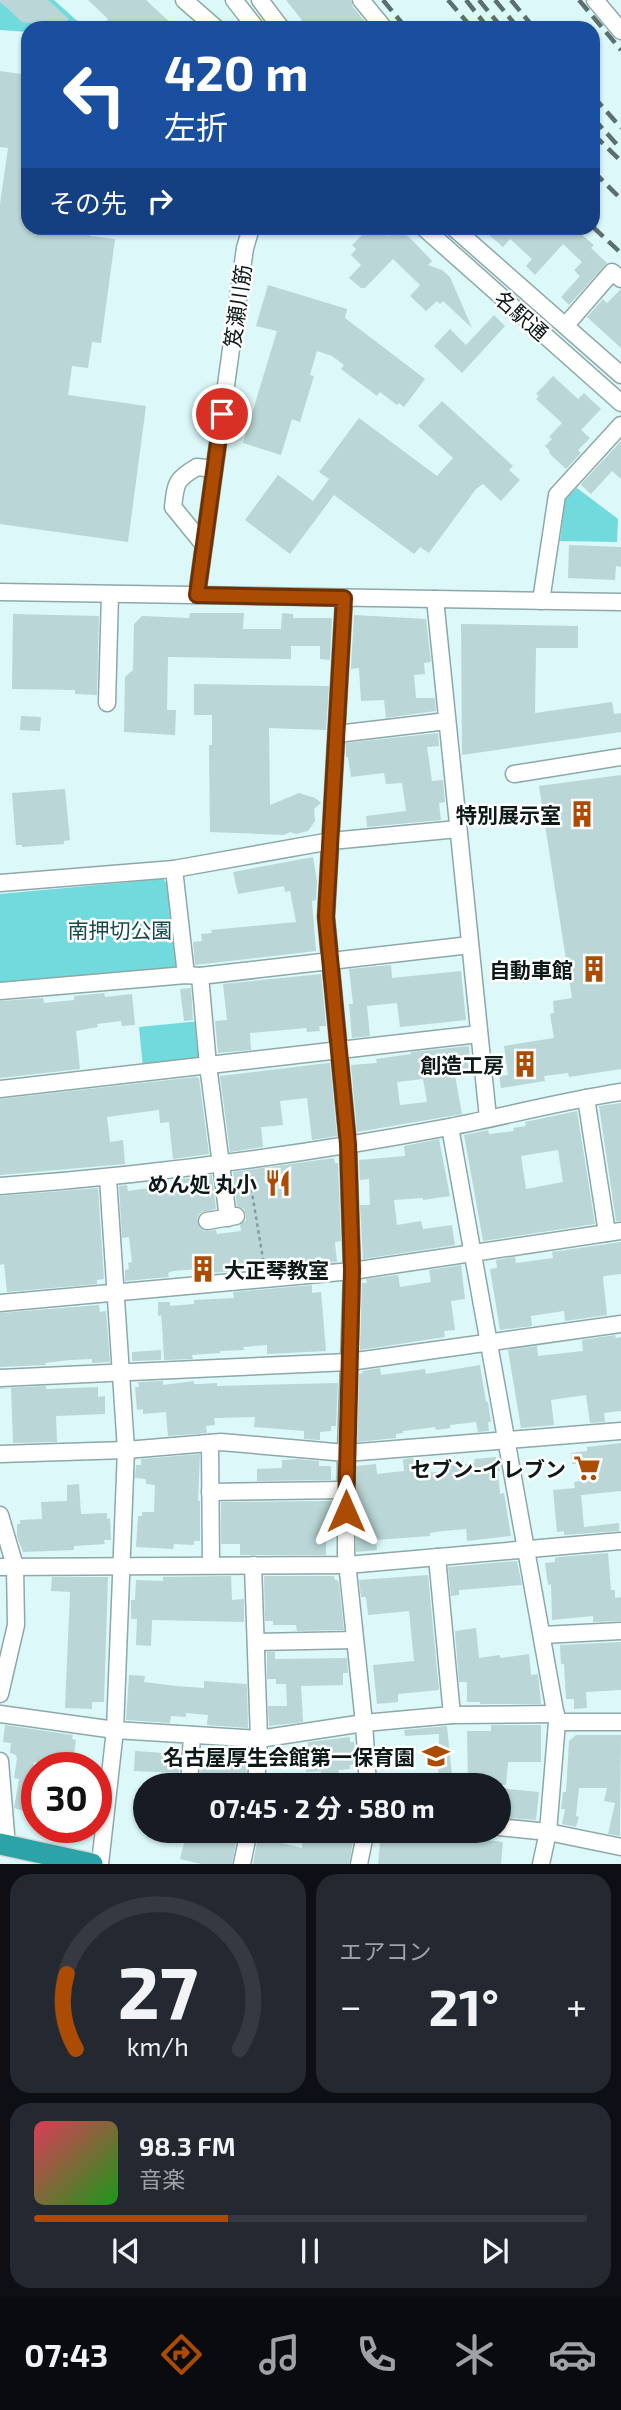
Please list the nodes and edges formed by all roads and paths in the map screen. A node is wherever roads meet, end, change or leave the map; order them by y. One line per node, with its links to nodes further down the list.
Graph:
1 (184, 0): 6 (street)
2 (234, 0): 7 (street)
3 (260, 0): 8 (street)
4 (361, 0): 9 (street)
5 (595, 0): 10 (street)
6 (207, 21)
7 (250, 21)
8 (276, 21)
9 (378, 21)
10 (621, 31)
11 (249, 235): 19 (street, 笈瀬川筋)
12 (436, 235): 17 (street, 名駅通)
13 (462, 235): 15 (street, 名駅通)
14 (621, 279): 15 (street)
15 (565, 325): 16 (street, 名駅通)
16 (621, 375)
17 (621, 403)
18 (621, 425): 26 (street)
19 (214, 469): 20 (street, 笈瀬川筋); 20 (street)
20 (204, 545): 23 (street, 笈瀬川筋)
21 (0, 592): 22 (street)
22 (110, 594): 23 (street); 28 (street)
23 (197, 595): 24 (street)
24 (344, 598): 25 (street); 30 (street)
25 (435, 599): 26 (street); 29 (street)
26 (541, 601): 27 (street)
27 (621, 602)
28 (107, 703)
29 (447, 721): 30 (street); 33 (street)
30 (337, 734): 34 (street)
31 (621, 757): 32 (street)
32 (514, 774)
33 (458, 829): 34 (street); 37 (street)
34 (331, 841): 35 (street); 38 (street)
35 (174, 869): 36 (street); 39 (street)
36 (0, 883)
37 (470, 945): 38 (street); 41 (street)
38 (331, 962): 39 (street); 42 (street)
39 (193, 975): 40 (street); 43 (street)
40 (0, 991)
41 (480, 1034): 42 (street); 47 (street)
42 (339, 1050): 43 (street); 49 (street)
43 (208, 1065): 44 (street); 51 (street)
44 (0, 1089)
45 (621, 1092): 46 (street)
46 (586, 1098): 47 (street); 55 (street)
47 (488, 1118): 48 (street)
48 (450, 1126): 49 (street); 56 (street)
49 (348, 1144): 50 (street); 57 (street)
50 (247, 1158): 51 (street); 58 (path)
51 (219, 1162): 52 (street); 54 (street)
52 (108, 1178): 53 (street); 59 (street)
53 (0, 1186)
54 (207, 1221)
55 (614, 1232): 56 (street)
56 (472, 1252): 57 (street); 62 (street)
57 (352, 1270): 58 (street); 63 (street)
58 (266, 1279): 59 (street)
59 (114, 1293): 60 (street); 64 (street)
60 (0, 1303)
61 (621, 1324): 62 (street)
62 (489, 1343): 63 (street); 67 (street)
63 (349, 1362): 64 (street); 70 (street)
64 (120, 1371): 65 (street); 69 (street)
65 (0, 1378)
66 (621, 1431): 67 (street)
67 (507, 1441): 70 (street); 76 (street)
68 (210, 1443): 69 (street); 70 (street); 73 (street)
69 (126, 1450): 71 (street); 81 (street)
70 (346, 1453): 72 (street)
71 (0, 1454)
72 (346, 1490): 73 (street); 80 (street)
73 (210, 1492): 78 (street)
74 (0, 1515): 82 (street)
75 (621, 1541): 76 (street)
76 (526, 1549): 77 (street); 84 (street)
77 (437, 1557): 80 (street); 89 (street)
78 (211, 1564): 79 (street); 81 (street)
79 (253, 1565): 80 (street); 86 (street)
80 (347, 1565): 85 (street)
81 (122, 1566): 82 (street); 93 (street)
82 (8, 1567): 87 (street)
83 (621, 1631): 84 (street)
84 (542, 1635): 90 (street)
85 (355, 1640): 86 (street); 92 (street)
86 (256, 1642): 95 (street)
87 (0, 1694)
88 (0, 1714): 93 (street)
89 (452, 1715): 90 (street); 92 (street)
90 (556, 1718): 91 (street); 101 (street)
91 (621, 1722)
92 (364, 1723): 95 (street); 99 (street)
93 (115, 1730): 94 (street); 107 (street)
94 (192, 1735): 95 (street); 97 (street)
95 (259, 1739): 98 (street)
96 (0, 1761): 104 (street)
97 (190, 1773)
98 (257, 1773)
99 (367, 1773)
100 (511, 1828): 101 (street)
101 (548, 1832): 105 (street); 110 (street)
102 (246, 1843): 108 (street)
103 (363, 1843): 109 (street)
104 (4, 1845): 106 (highway)
105 (621, 1847)
106 (92, 1864)
107 (100, 1864)
108 (242, 1864)
109 (359, 1864)
110 (541, 1864)

